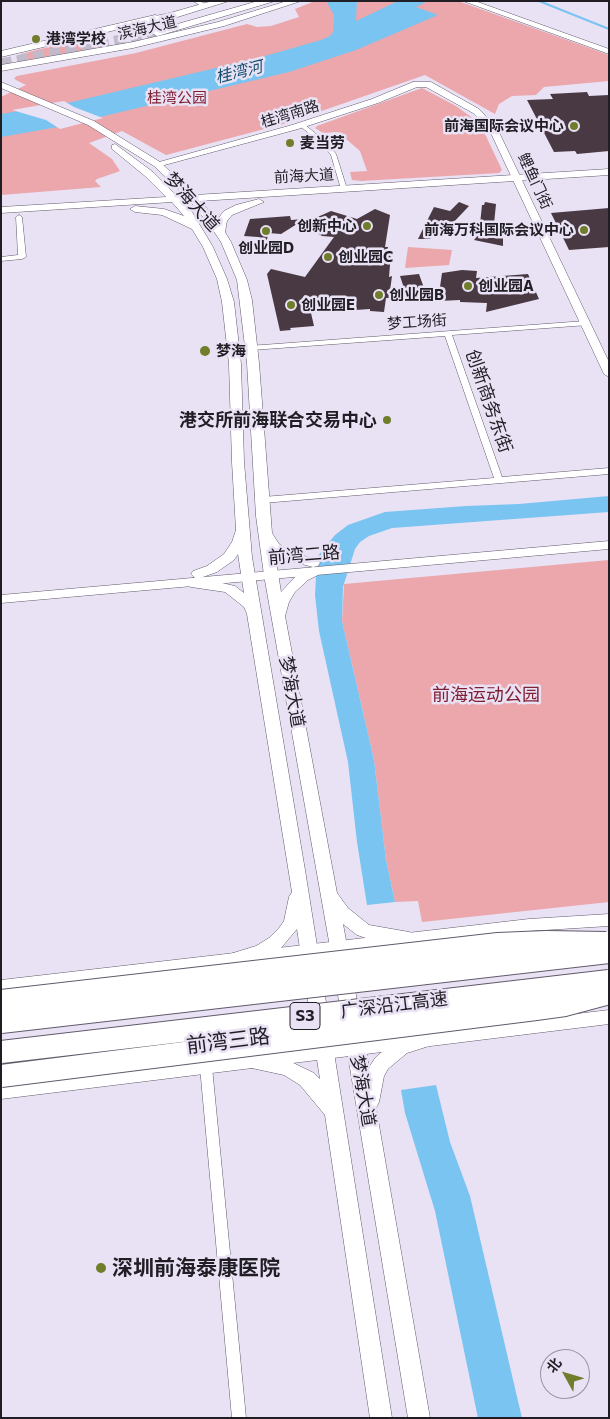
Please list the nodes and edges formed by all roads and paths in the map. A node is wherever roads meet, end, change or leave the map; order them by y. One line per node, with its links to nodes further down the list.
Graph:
1 (214, 1): 7 (main road, 滨海大道)
2 (224, 1): 8 (highway)
3 (247, 1): 4 (highway)
4 (270, 1)
5 (297, 1): 12 (main road, 滨海大道)
6 (468, 1): 10 (street)
7 (200, 3): 8 (main road, 滨海大道)
8 (140, 22): 9 (main road, 滨海大道)
9 (28, 48): 11 (main road, 滨海大道); 12 (main road)
10 (609, 52)
11 (1, 54)
12 (44, 62): 13 (main road, 滨海大道)
13 (30, 64): 14 (main road, 滨海大道); 16 (main road)
14 (1, 68)
15 (428, 84): 17 (street, 桂湾南路); 23 (street, 鲤鱼门街)
16 (4, 88): 18 (main road, 梦海大道)
17 (302, 125): 19 (street, 桂湾南路); 24 (street)
18 (116, 143): 19 (main road, 梦海大道); 20 (main road, 梦海大道)
19 (162, 168): 25 (main road, 梦海大道)
20 (143, 170): 25 (main road, 梦海大道); 27 (main road)
21 (609, 172): 23 (main road, 前海大道)
22 (609, 180): 23 (main road, 前海大道)
23 (519, 182): 24 (main road, 前海大道); 26 (main road, 前海大道); 35 (street, 鲤鱼门街)
24 (344, 189): 26 (main road, 前海大道)
25 (191, 197): 26 (main road, 前海大道); 26 (main road); 27 (main road, 前海大道); 28 (main road, 前海大道); 32 (main road, 梦海大道); 33 (main road, 梦海大道)
26 (257, 198): 33 (main road)
27 (119, 202): 29 (main road, 前海大道)
28 (131, 209): 30 (main road, 前海大道); 32 (main road)
29 (1, 210)
30 (19, 218): 31 (main road, 前海大道); 34 (street)
31 (1, 219)
32 (197, 228): 42 (main road, 梦海大道)
33 (220, 231): 37 (main road, 梦海大道)
34 (1, 259)
35 (585, 323): 36 (street, 梦工场街); 38 (street, 鲤鱼门街)
36 (448, 334): 37 (street, 梦工场街); 40 (street, 创新商务东街)
37 (252, 348): 41 (main road, 梦海大道)
38 (609, 374)
39 (609, 471): 40 (street)
40 (499, 480): 41 (street)
41 (263, 500): 43 (main road, 梦海大道)
42 (242, 529): 49 (main road, 梦海大道); 50 (main road)
43 (265, 534): 47 (main road); 48 (main road, 梦海大道)
44 (609, 537): 46 (street, 前湾二路)
45 (609, 545): 46 (street, 前湾二路)
46 (355, 564): 47 (street, 前湾二路)
47 (313, 567): 48 (street, 前湾二路); 54 (main road)
48 (271, 570): 49 (street, 前湾二路); 54 (main road, 梦海大道)
49 (248, 573): 50 (street, 前湾二路); 53 (main road, 梦海大道)
50 (194, 578): 51 (street, 前湾二路); 52 (street, 前湾二路); 53 (main road)
51 (1, 591)
52 (1, 599)
53 (254, 613): 55 (main road, 梦海大道)
54 (280, 620): 56 (main road, 梦海大道)
55 (297, 870): 61 (main road, 梦海大道); 63 (main road)
56 (328, 888): 58 (main road); 60 (main road, 梦海大道)
57 (609, 920): 58 (street)
58 (409, 939): 60 (street)
59 (609, 943): 67 (highway, bridge)
60 (339, 947): 61 (street); 71 (main road, 梦海大道)
61 (310, 950): 63 (street); 73 (main road, 梦海大道)
62 (609, 952): 69 (highway, 广深沿江高速 / S3, bridge)
63 (236, 959): 65 (street)
64 (609, 981): 72 (highway, 广深沿江高速 / S3, bridge)
65 (1, 987)
66 (609, 993): 76 (highway, bridge)
67 (1, 1001)
68 (609, 1017): 70 (street, 前湾三路)
69 (1, 1022)
70 (423, 1040): 71 (street, 前湾三路); 79 (main road)
71 (356, 1048): 73 (street, 前湾三路); 79 (main road, 梦海大道)
72 (1, 1052)
73 (326, 1052): 74 (street, 前湾三路); 78 (main road, 梦海大道)
74 (254, 1061): 75 (street, 前湾三路); 78 (main road)
75 (206, 1067): 77 (street, 前湾三路); 80 (street)
76 (1, 1076)
77 (1, 1091)
78 (336, 1117): 81 (main road, 梦海大道)
79 (368, 1119): 82 (main road, 梦海大道)
80 (239, 1418)
81 (381, 1418)
82 (419, 1418)

